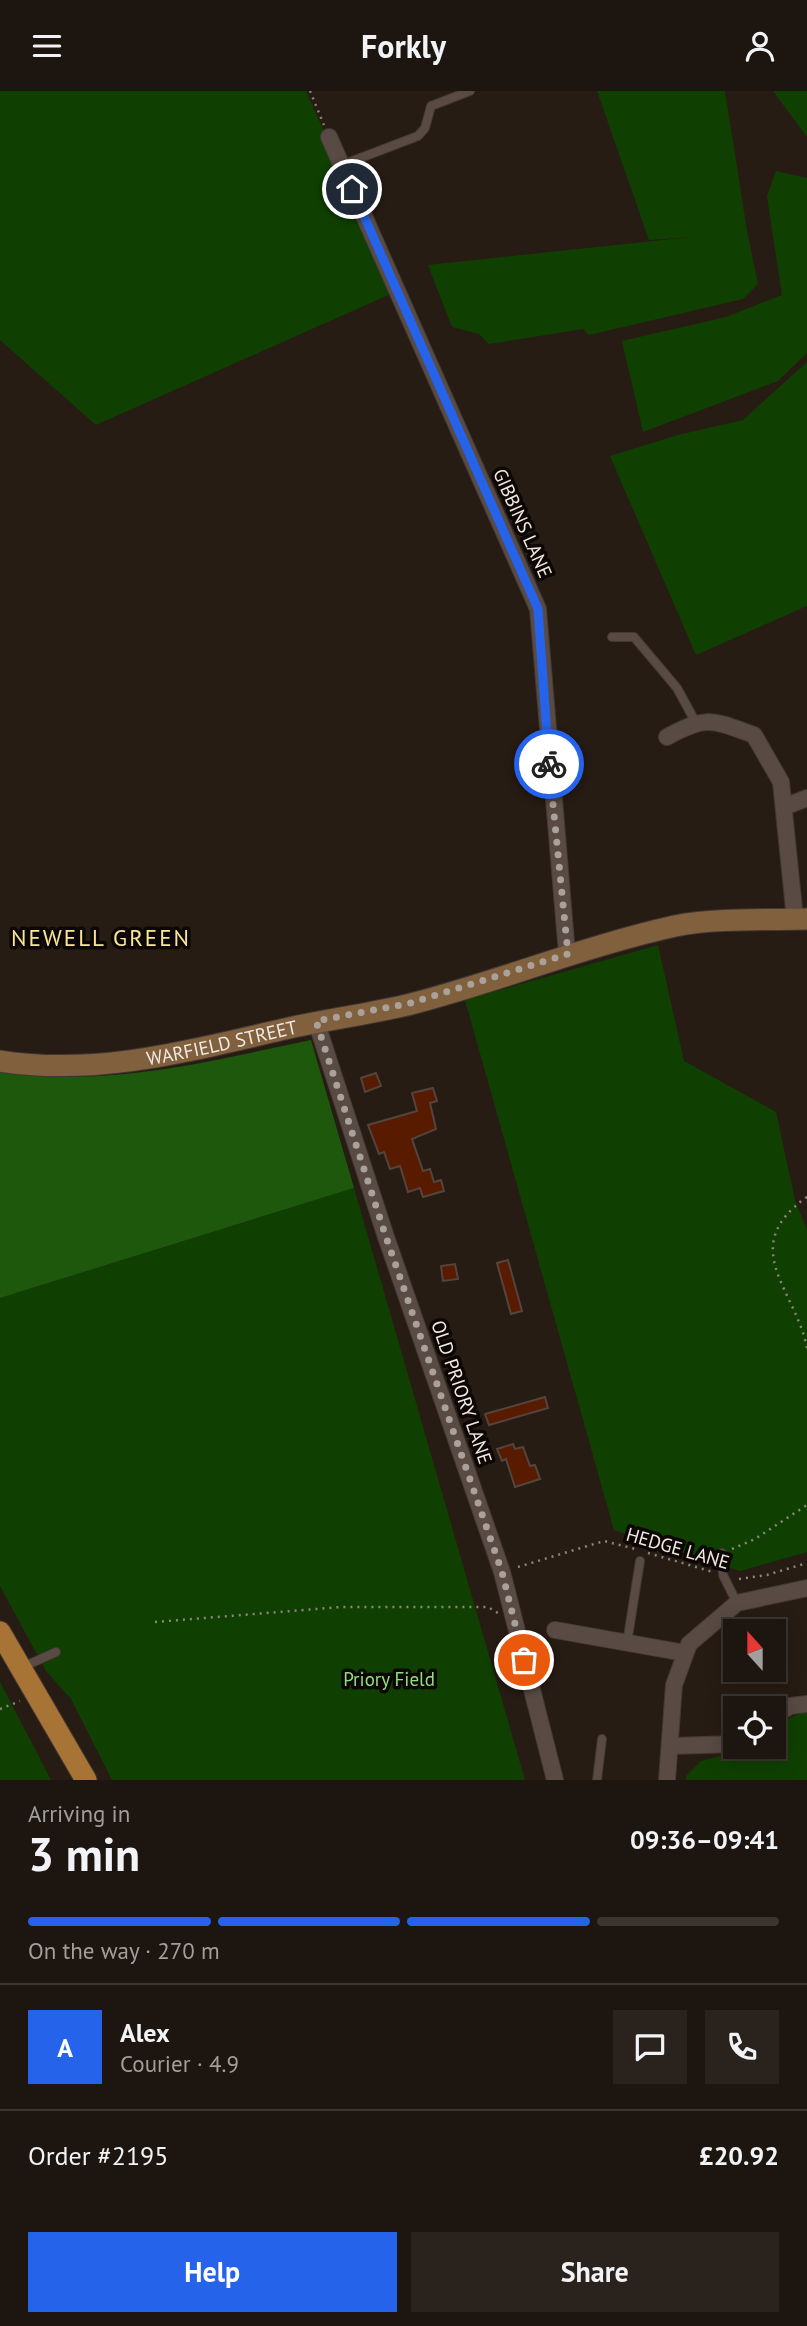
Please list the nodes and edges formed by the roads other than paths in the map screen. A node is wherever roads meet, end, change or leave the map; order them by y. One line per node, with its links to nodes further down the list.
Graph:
1 (470, 91): 3 (lane)
2 (329, 137): 3 (street, GIBBINS LANE)
3 (342, 165): 10 (street, GIBBINS LANE)
4 (612, 637): 5 (lane)
5 (695, 721): 6 (street); 8 (street)
6 (667, 737)
7 (807, 798): 8 (street)
8 (784, 807): 9 (street)
9 (801, 919): 10 (main road, WARFIELD STREET)
10 (568, 954): 11 (main road, WARFIELD STREET)
11 (316, 1021): 12 (main road, WARFIELD STREET); 29 (street, OLD PRIORY LANE)
12 (0, 1061)
13 (722, 1553): 16 (lane)
14 (640, 1561): 19 (lane)
15 (807, 1588): 16 (street)
16 (737, 1603): 21 (street)
17 (555, 1630): 19 (street)
18 (0, 1632): 22 (main road)
19 (628, 1643): 21 (street)
20 (56, 1653): 22 (lane)
21 (685, 1653): 27 (street)
22 (21, 1668): 28 (main road)
23 (807, 1703): 24 (street)
24 (786, 1708)
25 (602, 1739): 30 (lane)
26 (723, 1745): 27 (street)
27 (671, 1747): 31 (street)
28 (86, 1780)
29 (555, 1780)
30 (597, 1780)
31 (667, 1780)

